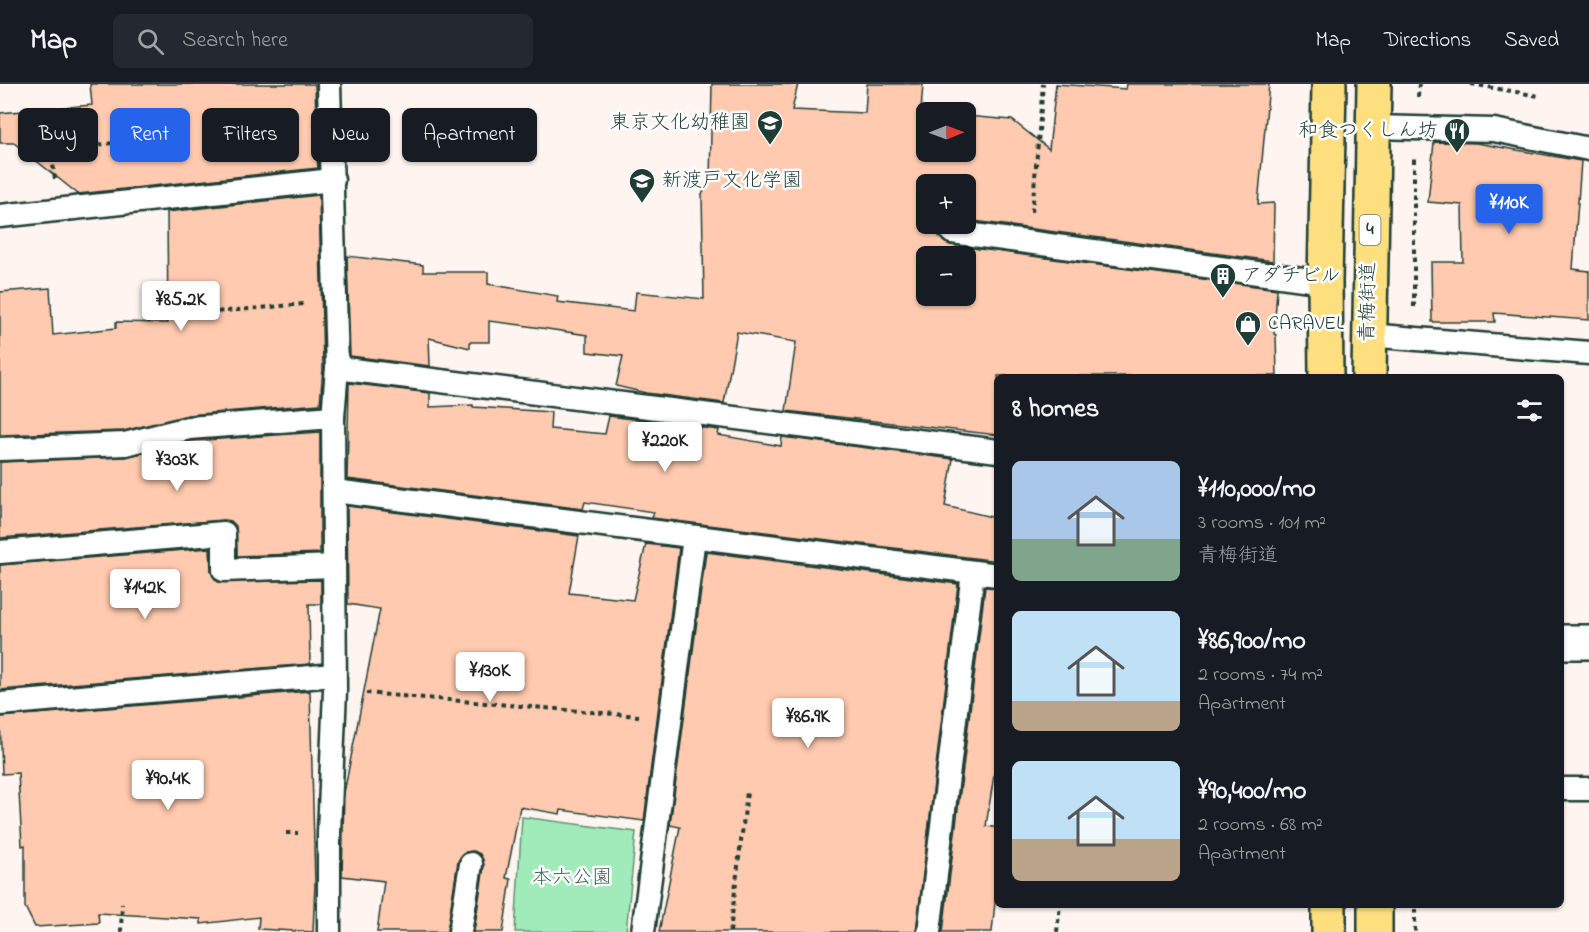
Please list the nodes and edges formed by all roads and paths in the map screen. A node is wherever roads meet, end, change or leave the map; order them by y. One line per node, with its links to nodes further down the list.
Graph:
1 (329, 84): 12 (lane)
2 (1043, 84): 16 (path)
3 (1329, 84): 17 (main road)
4 (1374, 84): 8 (main road, 青梅街道 / 4)
5 (1419, 84): 9 (path)
6 (1471, 84): 7 (path)
7 (1539, 96)
8 (1373, 127): 9 (lane); 20 (main road, 青梅街道 / 4)
9 (1416, 127): 11 (lane); 21 (path)
10 (110, 143): 13 (path)
11 (1589, 149)
12 (333, 180): 13 (lane); 18 (lane)
13 (58, 210): 14 (lane)
14 (0, 216)
15 (966, 234): 16 (lane)
16 (1029, 243): 17 (lane)
17 (1325, 282): 24 (main road)
18 (334, 301): 19 (path); 23 (lane)
19 (182, 315)
20 (1368, 335): 21 (lane); 25 (main road, 青梅街道 / 4)
21 (1414, 339): 22 (lane)
22 (1589, 353)
23 (337, 368): 26 (lane); 28 (lane)
24 (1326, 374)
25 (1369, 374)
26 (333, 417): 27 (lane); 29 (lane)
27 (0, 450)
28 (994, 450)
29 (333, 491): 30 (lane); 32 (lane)
30 (694, 537): 33 (lane); 39 (lane)
31 (0, 552): 32 (lane)
32 (334, 566): 37 (lane)
33 (973, 572): 34 (lane); 54 (lane)
34 (994, 575)
35 (1564, 642): 36 (street)
36 (1589, 642)
37 (335, 683): 38 (lane); 39 (path); 50 (lane)
38 (0, 704)
39 (671, 719): 52 (lane)
40 (1564, 789): 41 (lane)
41 (1589, 789)
42 (747, 792): 53 (path)
43 (471, 864): 51 (lane)
44 (122, 904): 49 (path)
45 (1060, 908): 55 (path)
46 (1329, 908): 56 (main road)
47 (1375, 908): 57 (main road)
48 (1415, 908): 58 (path)
49 (121, 932)
50 (329, 932)
51 (460, 932)
52 (643, 932)
53 (730, 932)
54 (929, 932)
55 (1057, 932)
56 (1329, 932)
57 (1375, 932)
58 (1415, 932)

